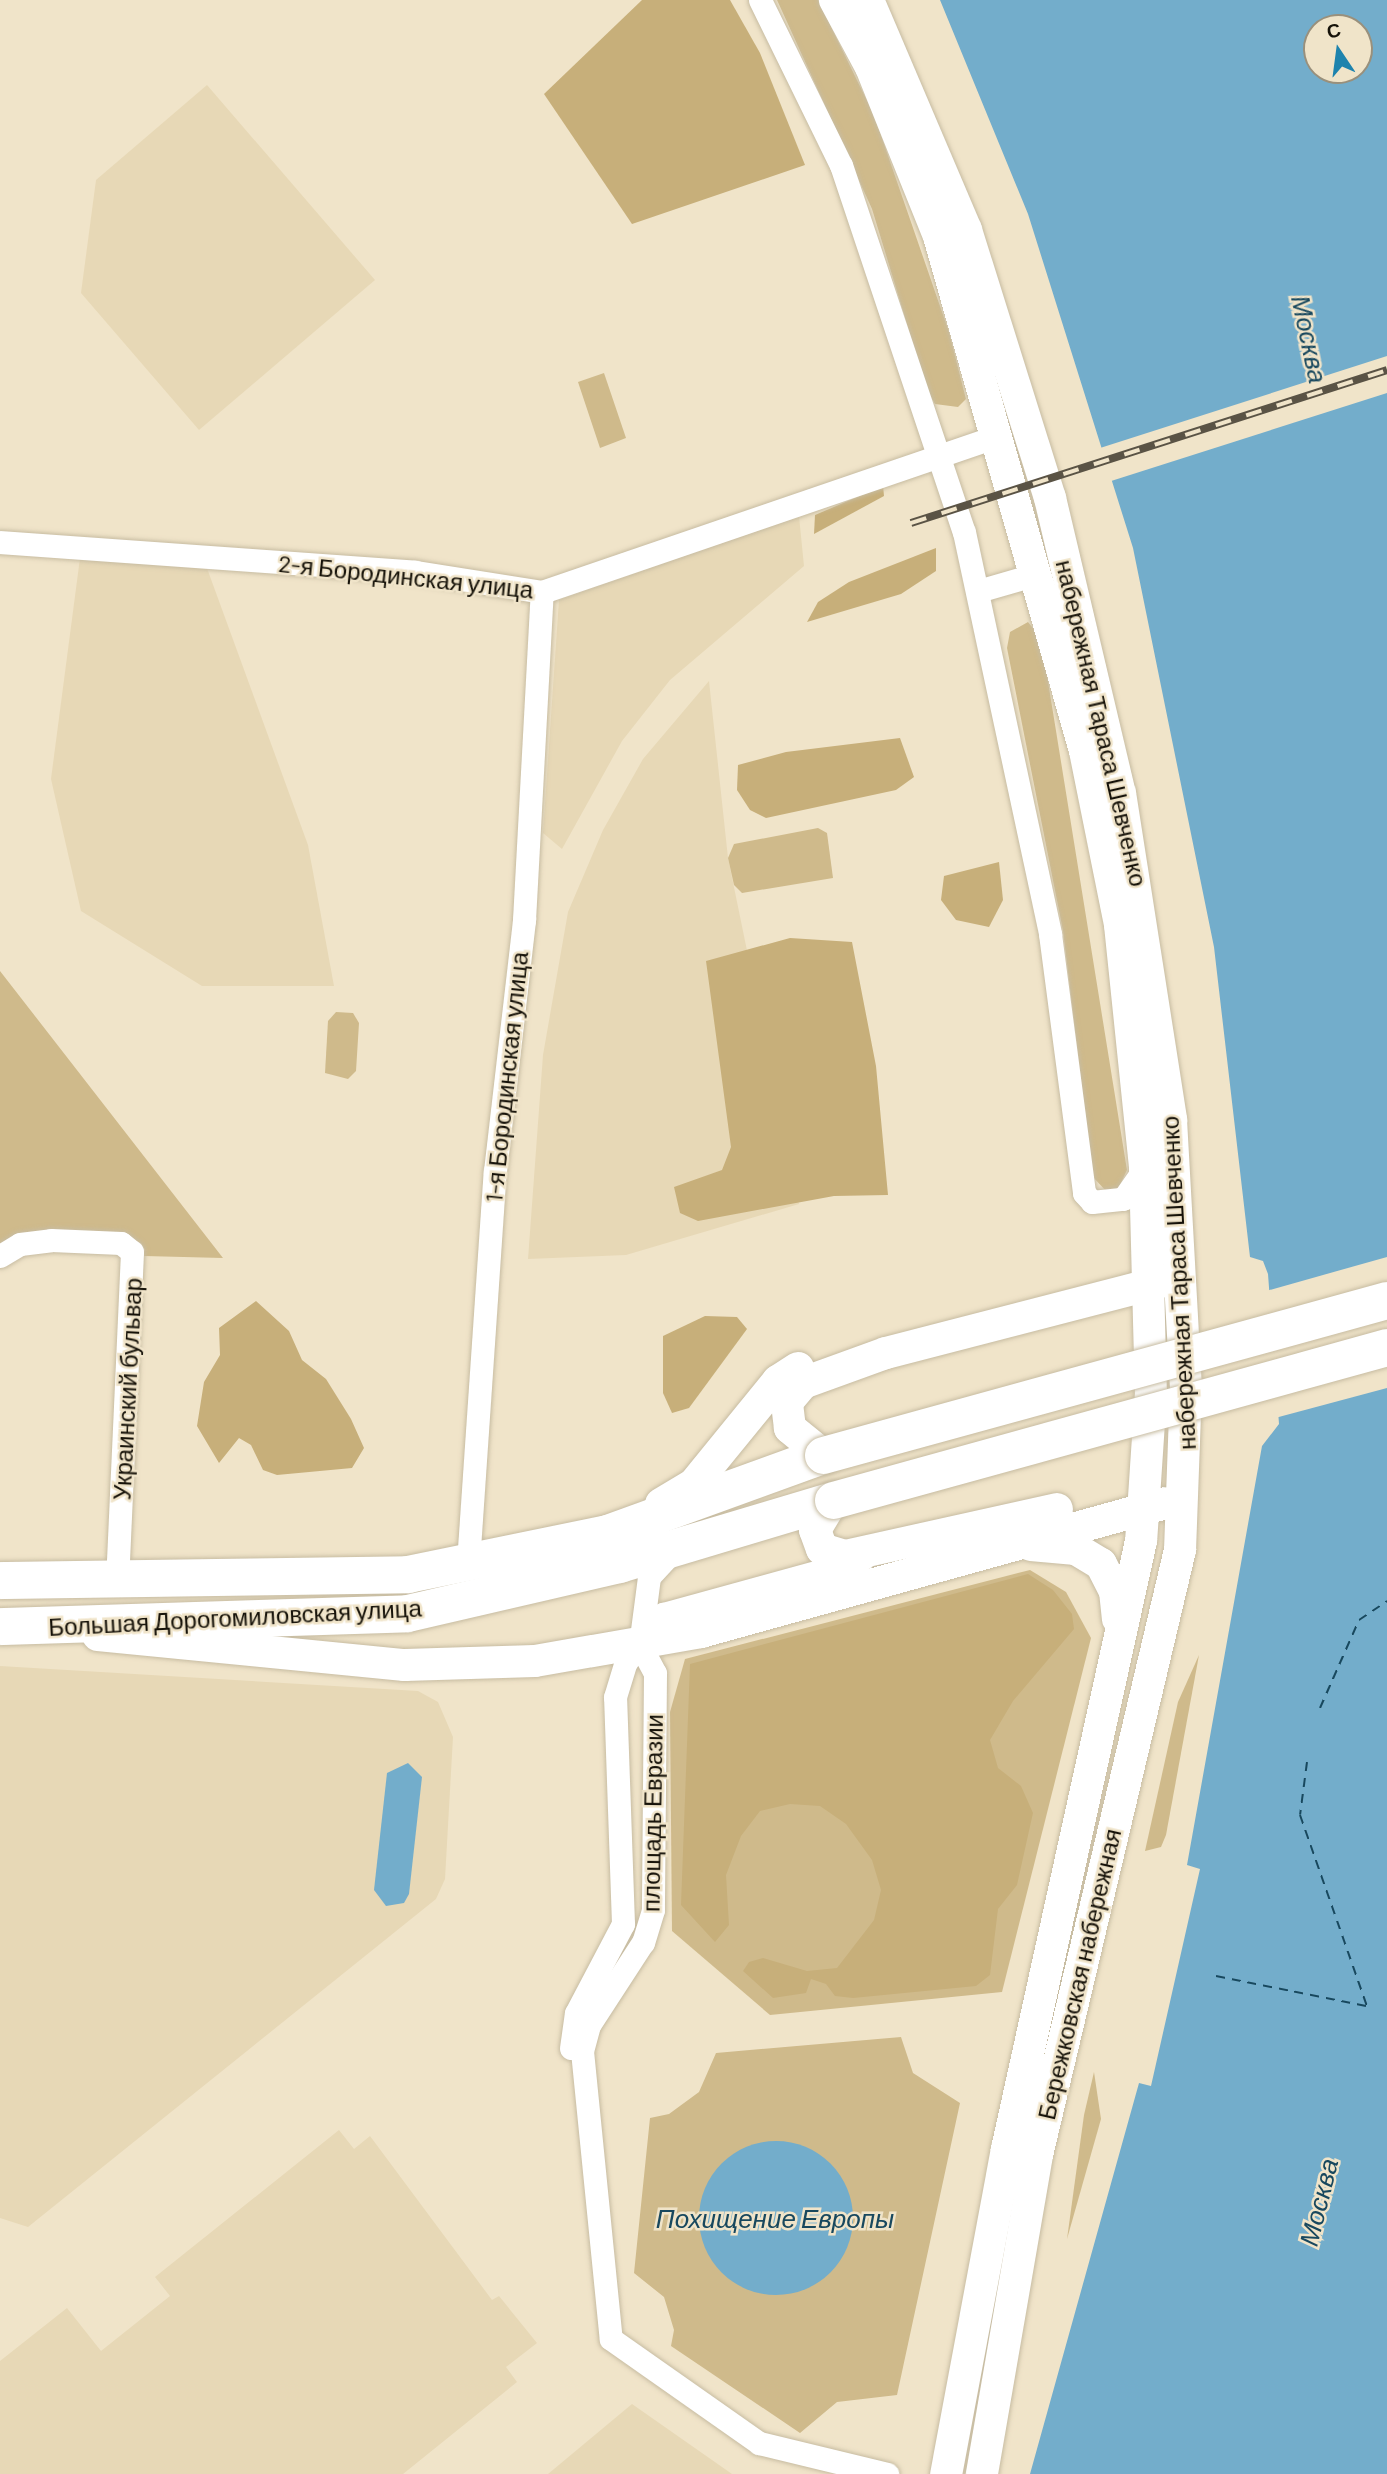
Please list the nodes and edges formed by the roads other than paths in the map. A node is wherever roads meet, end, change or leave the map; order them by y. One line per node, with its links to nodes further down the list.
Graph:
1 (760, 0): 5 (street, набережная Тараса Шевченко)
2 (835, 0): 4 (main road, набережная Тараса Шевченко)
3 (868, 0): 12 (main road, набережная Тараса Шевченко)
4 (997, 436): 5 (street, 2-я Бородинская улица); 7 (main road, набережная Тараса Шевченко)
5 (938, 456): 8 (street, набережная Тараса Шевченко); 9 (street, 2-я Бородинская улица)
6 (0, 542): 9 (street, 2-я Бородинская улица)
7 (1037, 574): 8 (street); 10 (main road, набережная Тараса Шевченко)
8 (978, 591): 10 (street, набережная Тараса Шевченко)
9 (542, 592): 25 (street, 1-я Бородинская улица)
10 (1145, 1168): 13 (main road, набережная Тараса Шевченко)
11 (0, 1256): 27 (street, Украинский бульвар)
12 (1180, 1278): 13 (main road); 18 (main road, набережная Тараса Шевченко)
13 (1150, 1283): 16 (main road); 19 (main road, набережная Тараса Шевченко)
14 (1387, 1300): 17 (main road, Большая Дорогомиловская улица, bridge)
15 (1387, 1347): 20 (main road, Большая Дорогомиловская улица, bridge)
16 (886, 1353): 17 (main road); 21 (main road)
17 (823, 1455): 21 (main road, Большая Дорогомиловская улица)
18 (1186, 1487): 19 (main road); 34 (main road, Бережковская набережная)
19 (1147, 1497): 23 (main road); 24 (main road); 30 (main road, Бережковская набережная)
20 (833, 1500): 22 (main road, Большая Дорогомиловская улица); 24 (main road)
21 (607, 1533): 25 (main road, Большая Дорогомиловская улица)
22 (687, 1544): 28 (main road, Большая Дорогомиловская улица); 29 (street)
23 (995, 1549): 29 (main road); 30 (main road)
24 (886, 1552): 29 (street)
25 (468, 1563): 27 (main road, Большая Дорогомиловская улица)
26 (0, 1580): 27 (main road, Большая Дорогомиловская улица)
27 (117, 1581)
28 (15, 1626): 29 (main road)
29 (640, 1646): 31 (street); 31 (street, площадь Евразии)
30 (1118, 1646): 33 (main road, Бережковская набережная)
31 (588, 2145): 32 (street, площадь Евразии)
32 (887, 2474)
33 (946, 2474)
34 (982, 2474)

